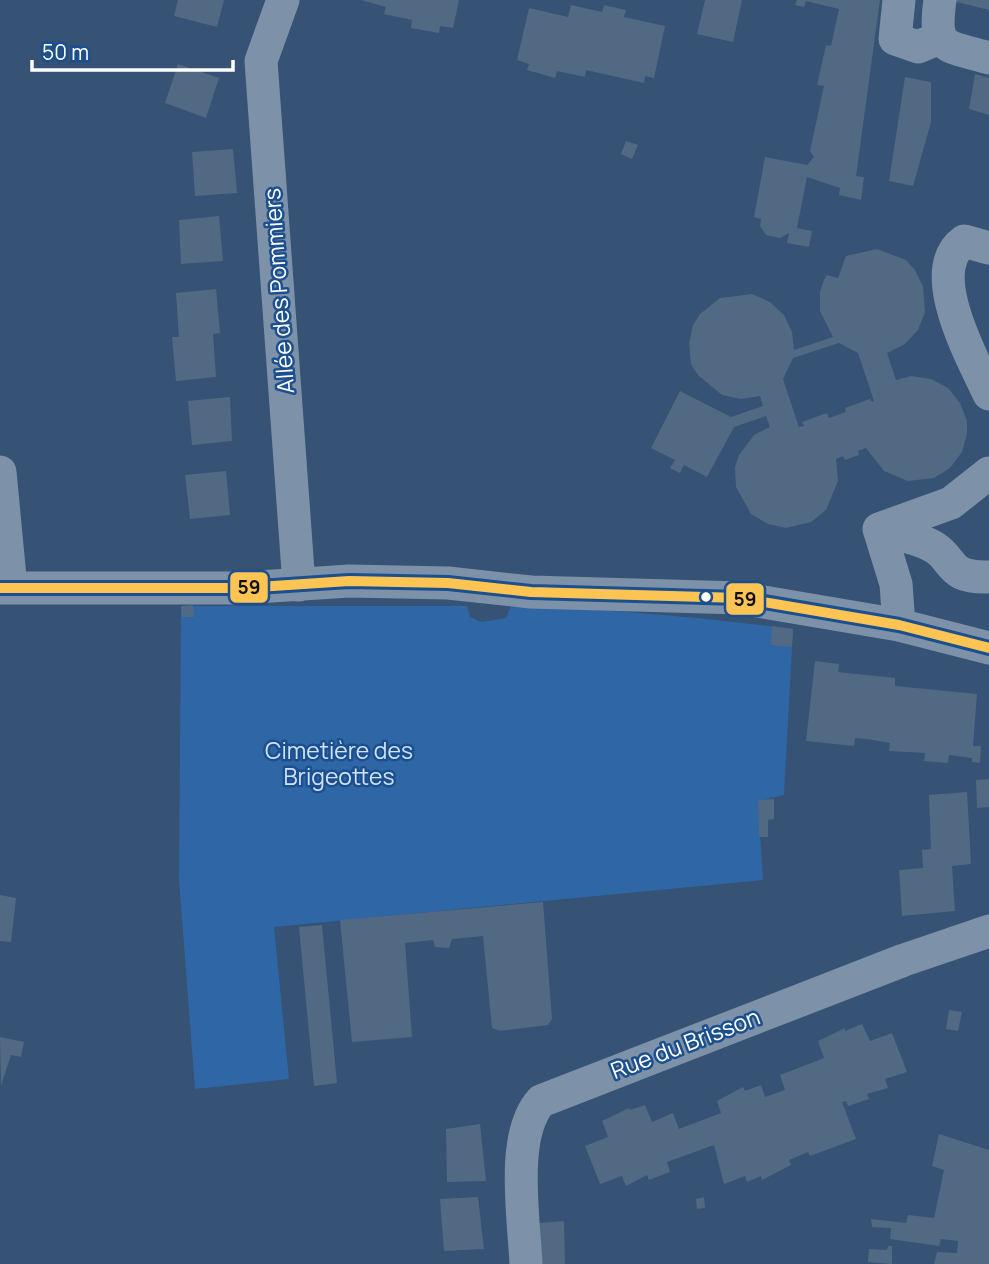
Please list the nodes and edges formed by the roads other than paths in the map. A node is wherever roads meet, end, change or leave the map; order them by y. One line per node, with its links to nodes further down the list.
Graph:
1 (283, 0): 12 (street, Allée des Pommiers)
2 (899, 0): 4 (street)
3 (940, 0): 4 (street)
4 (942, 41): 5 (street)
5 (989, 58)
6 (989, 248): 7 (street)
7 (989, 394)
8 (0, 472): 13 (street)
9 (989, 474): 10 (street)
10 (879, 529): 11 (street); 14 (street)
11 (989, 577)
12 (299, 586): 13 (street); 14 (street)
13 (5, 588)
14 (899, 625): 15 (street)
15 (989, 648)
16 (989, 931): 17 (street, Rue du Brisson)
17 (526, 1264)

